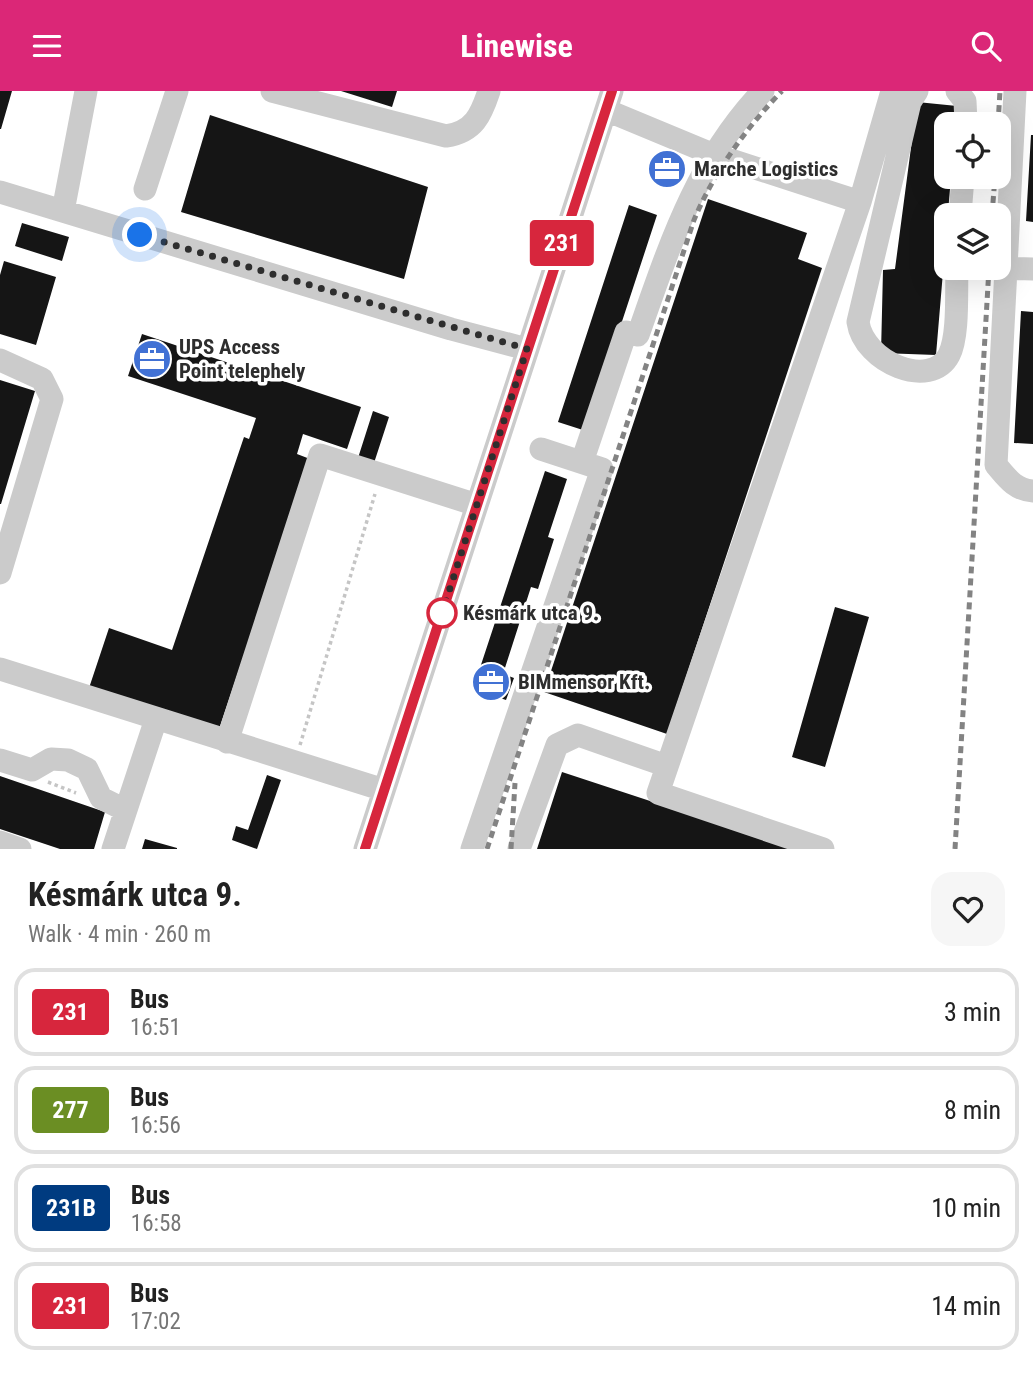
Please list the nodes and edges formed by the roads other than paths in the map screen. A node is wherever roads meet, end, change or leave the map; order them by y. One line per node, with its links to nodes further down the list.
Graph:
1 (86, 91): 17 (street)
2 (177, 91): 13 (street)
3 (272, 91): 4 (street)
4 (489, 91)
5 (762, 91): 12 (street)
6 (892, 91): 15 (street)
7 (917, 91): 20 (street)
8 (957, 91): 11 (street)
9 (1015, 91): 16 (street)
10 (609, 100): 12 (street); 22 (street)
11 (965, 112)
12 (712, 154): 15 (street); 25 (street)
13 (145, 189)
14 (2, 201): 17 (street)
15 (860, 202): 33 (street)
16 (1009, 203)
17 (63, 211): 22 (street)
18 (1011, 268): 19 (street)
19 (1033, 269)
20 (956, 280)
21 (1004, 280): 26 (street)
22 (527, 349): 27 (street)
23 (0, 359): 28 (street)
24 (541, 449): 25 (street)
25 (582, 462): 40 (street)
26 (1033, 491)
27 (477, 505): 31 (street); 34 (street)
28 (0, 573)
29 (0, 669): 30 (street)
30 (156, 719): 31 (street); 35 (street)
31 (227, 742): 34 (street)
32 (0, 760): 35 (street)
33 (667, 766): 41 (street); 42 (street)
34 (384, 790): 39 (street)
35 (125, 810): 38 (street)
36 (0, 842): 37 (street)
37 (20, 849)
38 (113, 849)
39 (365, 849)
40 (472, 849)
41 (519, 849)
42 (823, 849)

